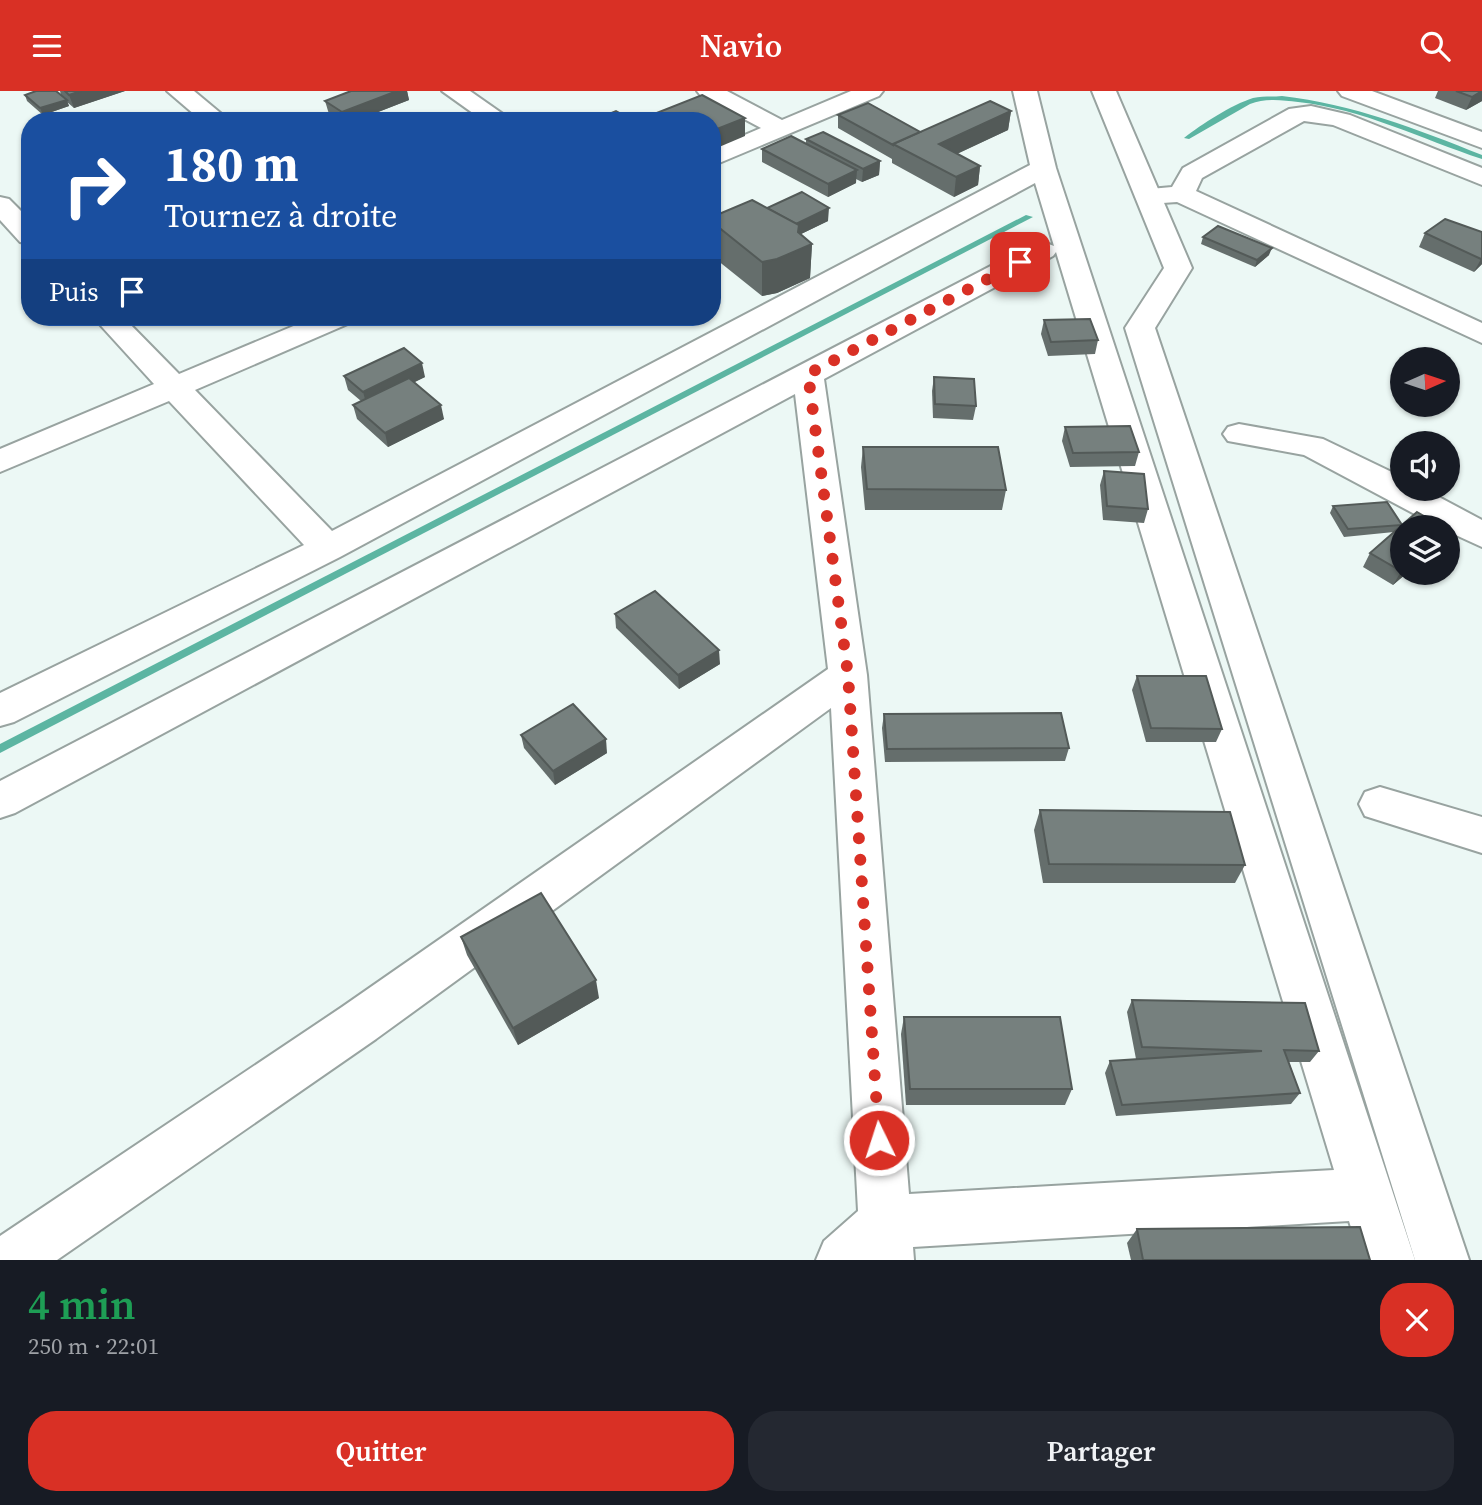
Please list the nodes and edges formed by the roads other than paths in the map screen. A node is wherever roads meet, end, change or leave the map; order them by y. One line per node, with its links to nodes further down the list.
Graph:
1 (179, 91): 8 (main road)
2 (454, 91): 9 (main road)
3 (709, 91): 10 (main road)
4 (870, 91): 10 (main road)
5 (1025, 91): 13 (main road)
6 (1104, 91): 16 (main road)
7 (1350, 91): 11 (main road)
8 (206, 112)
9 (487, 112)
10 (781, 129): 12 (main road)
11 (1482, 141)
12 (721, 154)
13 (1043, 168): 28 (main road); 34 (main road)
14 (1482, 177): 15 (main road)
15 (1181, 194): 16 (main road); 22 (main road)
16 (1148, 196): 39 (main road)
17 (0, 205): 18 (main road)
18 (21, 227)
19 (1043, 250): 23 (main road)
20 (116, 326): 24 (main road)
21 (319, 326): 24 (main road)
22 (1482, 334)
23 (808, 374): 29 (main road); 31 (main road)
24 (175, 387): 26 (main road); 28 (main road)
25 (1240, 434): 27 (main road)
26 (0, 461)
27 (1482, 534)
28 (328, 548): 30 (main road)
29 (848, 675): 35 (main road); 36 (main road)
30 (0, 711)
31 (0, 801)
32 (1380, 804): 33 (main road)
33 (1482, 835)
34 (1368, 1194): 35 (main road); 38 (main road)
35 (886, 1241): 37 (main road)
36 (12, 1260)
37 (843, 1260)
38 (1388, 1260)
39 (1442, 1260)

